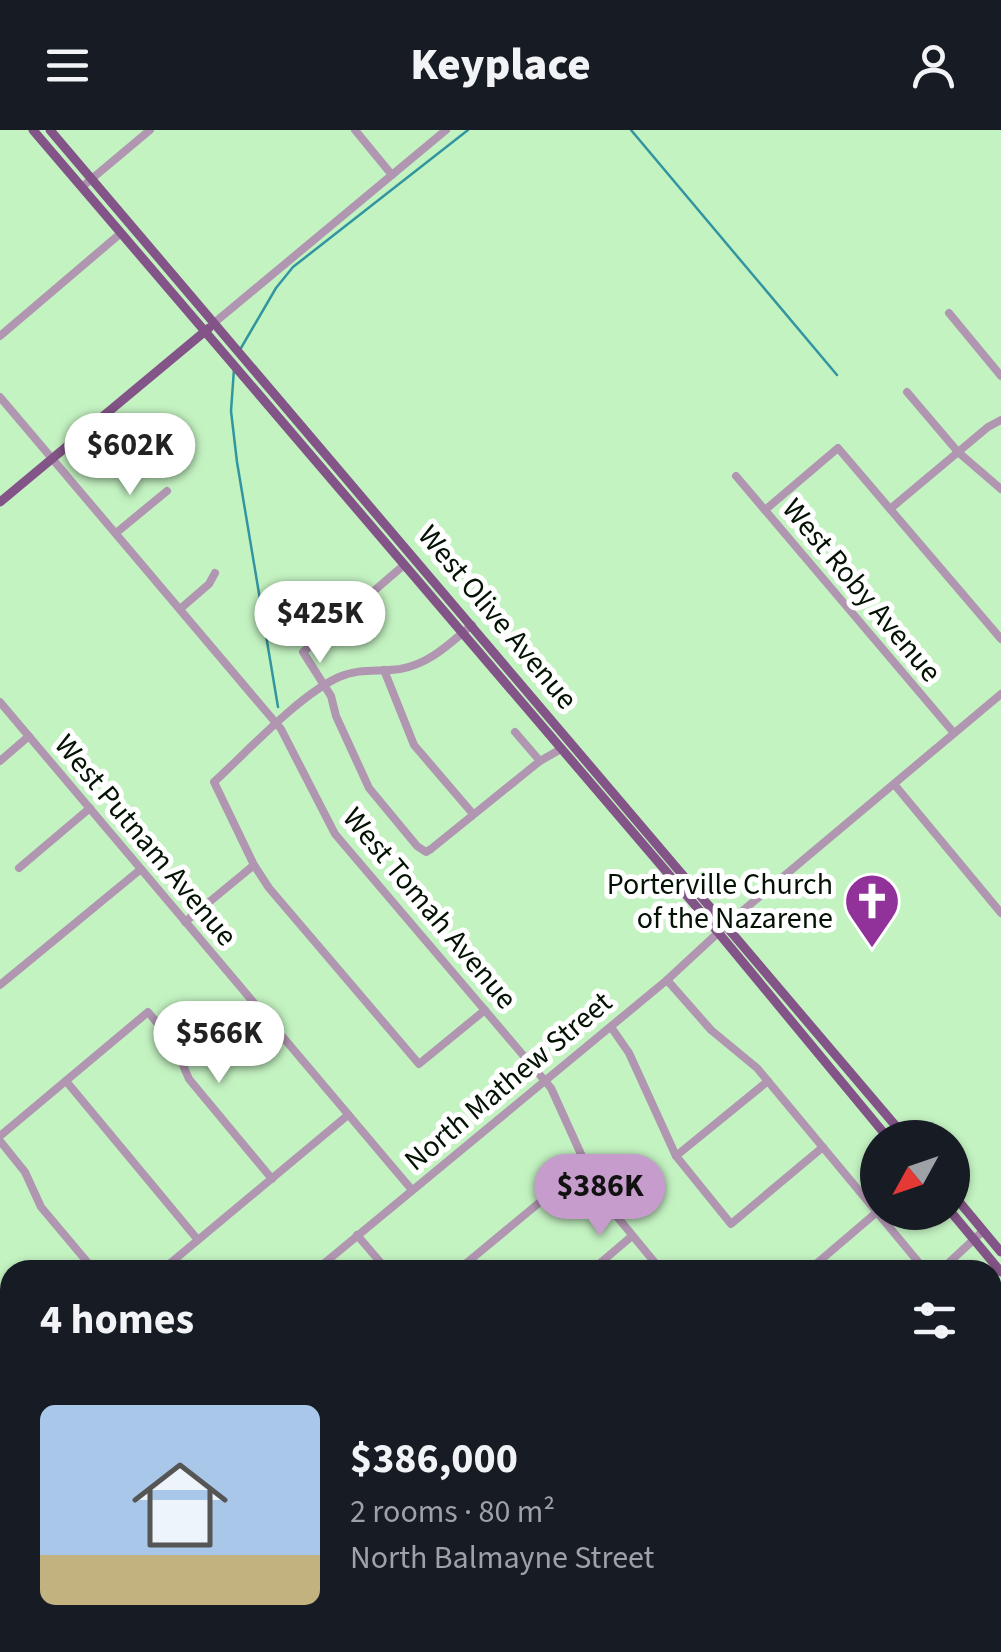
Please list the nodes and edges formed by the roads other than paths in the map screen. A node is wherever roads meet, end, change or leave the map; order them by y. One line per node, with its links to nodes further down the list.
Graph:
1 (33, 130): 8 (main road, West Olive Avenue)
2 (50, 130): 7 (main road, West Olive Avenue)
3 (150, 130): 7 (street)
4 (355, 130): 6 (street)
5 (446, 130): 6 (street)
6 (392, 175): 11 (street)
7 (92, 179): 8 (street); 11 (main road, West Olive Avenue)
8 (82, 187): 9 (main road, West Olive Avenue)
9 (121, 233): 12 (main road, West Olive Avenue); 13 (street)
10 (950, 313): 14 (street)
11 (214, 323): 12 (main road); 30 (main road, West Olive Avenue)
12 (205, 331): 19 (main road); 27 (main road, West Olive Avenue)
13 (0, 336)
14 (1001, 376)
15 (907, 392): 18 (street)
16 (0, 397): 19 (street, West Tomah Avenue)
17 (1001, 420): 18 (street)
18 (958, 452): 21 (street); 24 (street)
19 (52, 458): 23 (main road); 26 (street, West Tomah Avenue)
20 (736, 476): 25 (street, West Roby Avenue)
21 (1001, 489)
22 (167, 491): 26 (street)
23 (0, 502)
24 (890, 509): 25 (street); 32 (street)
25 (765, 510): 39 (street, West Roby Avenue)
26 (116, 534): 29 (street, West Tomah Avenue)
27 (404, 565): 31 (main road, West Olive Avenue); 34 (street)
28 (215, 573): 29 (street)
29 (180, 609): 37 (street, West Tomah Avenue)
30 (472, 624): 31 (street); 52 (main road, West Olive Avenue)
31 (462, 633): 33 (street); 41 (main road, West Olive Avenue)
32 (1001, 639)
33 (384, 670): 34 (street); 46 (street)
34 (325, 685): 37 (street); 46 (street)
35 (1001, 694): 39 (street, North Mathew Street)
36 (0, 702): 40 (street, West Putnam Avenue)
37 (278, 724): 47 (street); 56 (street, West Tomah Avenue)
38 (515, 732): 42 (street)
39 (954, 733): 44 (street, North Mathew Street)
40 (29, 736): 43 (street); 45 (street, West Putnam Avenue)
41 (561, 749): 42 (street); 53 (main road, West Olive Avenue)
42 (540, 760): 46 (street)
43 (0, 761)
44 (894, 784): 50 (street); 52 (street, North Mathew Street)
45 (90, 808): 48 (street); 49 (street, West Putnam Avenue)
46 (473, 814)
47 (254, 864): 51 (street); 56 (street)
48 (19, 868)
49 (140, 869): 51 (street, West Putnam Avenue); 55 (street)
50 (1001, 913)
51 (186, 922): 61 (street, West Putnam Avenue)
52 (727, 924): 53 (street, North Mathew Street); 63 (main road, West Olive Avenue)
53 (718, 933): 54 (street, North Mathew Street); 62 (main road, West Olive Avenue)
54 (666, 980): 57 (street, North Mathew Street); 60 (street)
55 (0, 985)
56 (485, 1010): 58 (street, West Tomah Avenue)
57 (611, 1026): 58 (street, North Mathew Street); 66 (street)
58 (544, 1080): 67 (street, West Tomah Avenue); 69 (street, North Mathew Street)
59 (66, 1081): 64 (street); 68 (street); 79 (street)
60 (768, 1081): 65 (street); 66 (street)
61 (348, 1115): 68 (street); 69 (street, West Putnam Avenue)
62 (873, 1120)
63 (891, 1120)
64 (0, 1138): 81 (street)
65 (823, 1148): 66 (street); 70 (street)
66 (676, 1156)
67 (586, 1164): 77 (street, West Tomah Avenue); 85 (street)
68 (272, 1178): 79 (street)
69 (412, 1190): 76 (street, North Mathew Street)
70 (860, 1192)
71 (970, 1214): 75 (main road)
72 (860, 1226): 88 (street)
73 (892, 1230): 89 (street)
74 (966, 1230): 78 (main road)
75 (983, 1230): 78 (street); 80 (main road)
76 (357, 1235): 83 (street, North Mathew Street); 84 (street)
77 (632, 1236): 86 (street); 87 (street, West Tomah Avenue)
78 (973, 1239): 90 (street); 91 (main road)
79 (198, 1240): 82 (street)
80 (1001, 1252)
81 (86, 1260)
82 (174, 1260)
83 (328, 1260)
84 (378, 1260)
85 (470, 1260)
86 (604, 1260)
87 (652, 1260)
88 (820, 1260)
89 (917, 1260)
90 (951, 1260)
91 (991, 1260)

